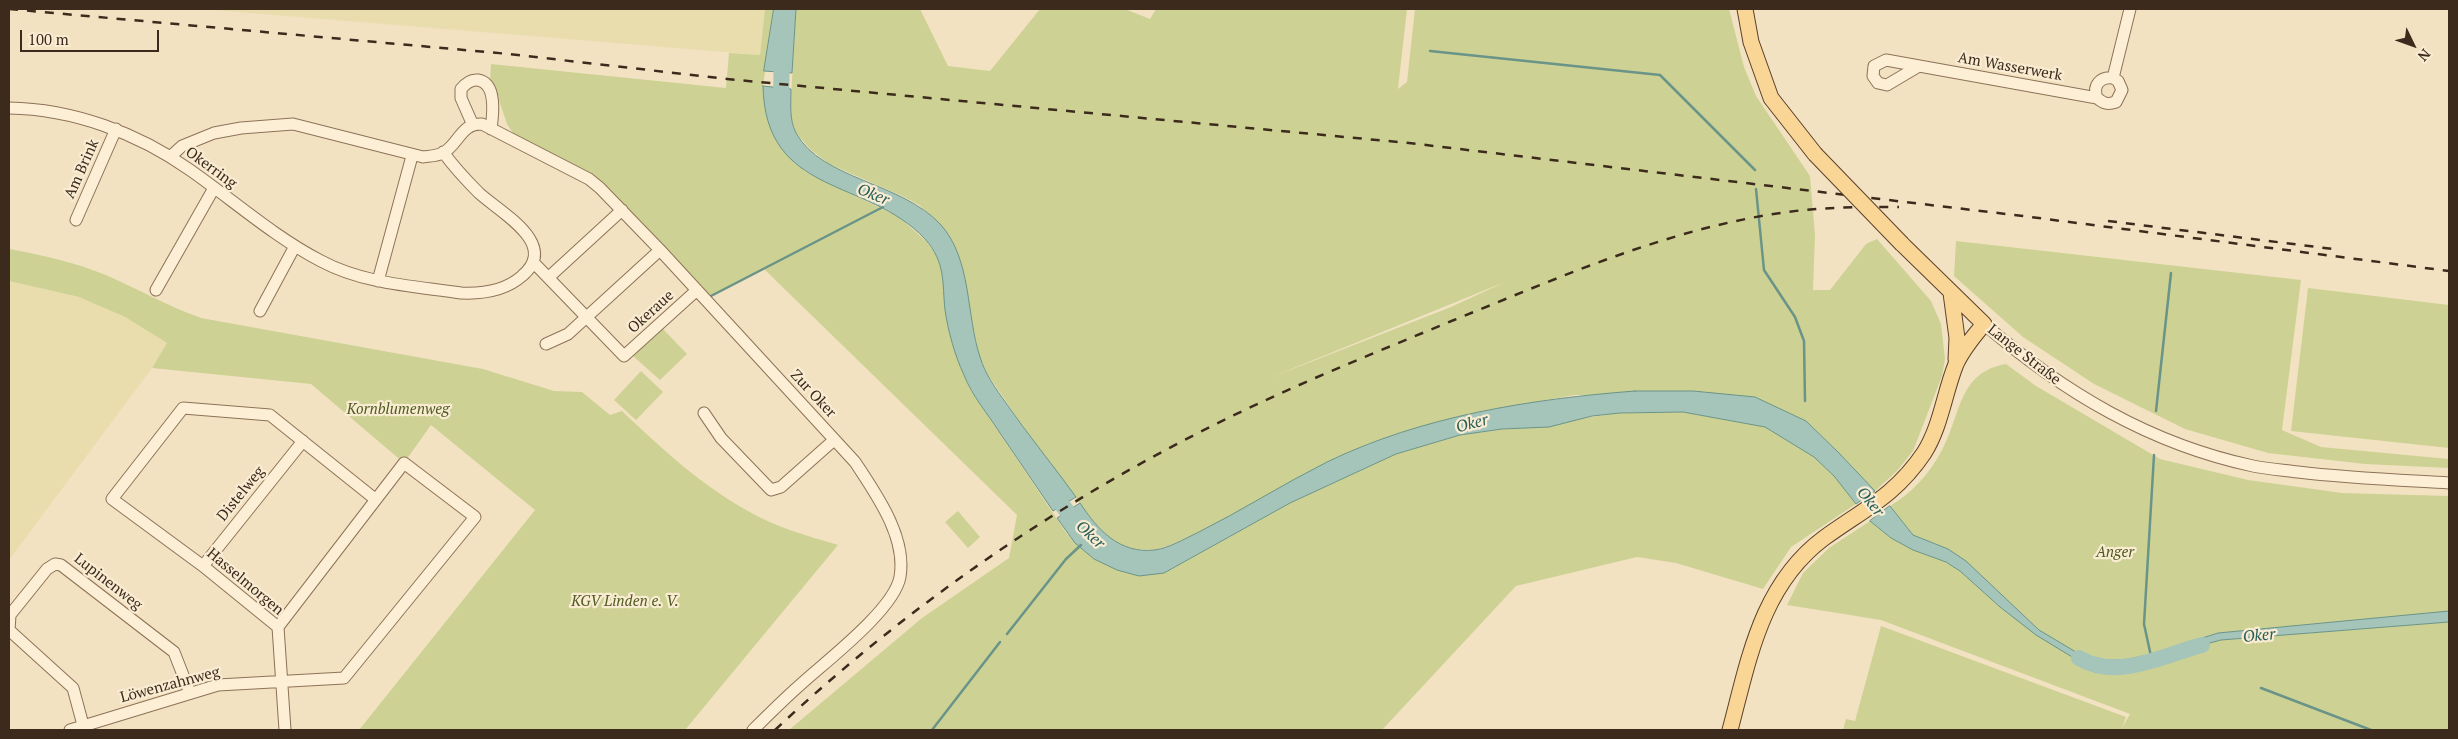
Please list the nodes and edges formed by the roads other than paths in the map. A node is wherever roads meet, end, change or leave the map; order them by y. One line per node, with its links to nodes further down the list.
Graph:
1 (1745, 9): 23 (main road, Lange Straße, bridge)
2 (2130, 9): 4 (street, Am Wasserwerk)
3 (1919, 66): 5 (street, Am Wasserwerk)
4 (2113, 78): 5 (street); 5 (street, Am Wasserwerk)
5 (2097, 98)
6 (10, 110): 8 (street)
7 (472, 123): 9 (street, Zur Oker); 9 (street); 10 (street)
8 (116, 129): 12 (street); 15 (street, Am Brink)
9 (491, 129): 14 (street, Zur Oker)
10 (443, 152): 11 (street, Okerring); 18 (street)
11 (412, 156): 12 (street, Okerring); 20 (street)
12 (170, 157): 13 (street, Okerring)
13 (214, 188): 16 (street, Okerring); 21 (street)
14 (622, 210): 17 (street, Zur Oker); 19 (street)
15 (76, 220)
16 (295, 246): 20 (street, Okerring); 24 (street)
17 (660, 250): 22 (street, Zur Oker); 25 (street)
18 (534, 263): 19 (street); 20 (street, Okerring)
19 (549, 277): 25 (street)
20 (378, 281)
21 (156, 290)
22 (697, 290): 25 (street, Okeraue); 31 (street, Zur Oker)
23 (1951, 293): 26 (main road, Lange Straße); 28 (main road)
24 (260, 311)
25 (587, 317): 27 (street)
26 (1984, 324): 28 (main road); 32 (street, Lange Straße)
27 (546, 344)
28 (1956, 364): 43 (main road)
29 (704, 414): 31 (street)
30 (303, 440): 33 (street); 34 (street, Distelweg); 34 (street, Hasselmorgen)
31 (834, 440): 42 (street, Zur Oker)
32 (2449, 483)
33 (375, 499): 35 (street); 37 (street)
34 (203, 566): 35 (street, Hasselmorgen)
35 (278, 627): 37 (street, Hasselmorgen)
36 (9, 630): 38 (street, Lupinenweg); 39 (street)
37 (281, 682): 38 (street, Löwenzahnweg); 41 (street, Hasselmorgen)
38 (190, 692): 39 (street, Löwenzahnweg)
39 (83, 725): 40 (street, Löwenzahnweg)
40 (70, 730)
41 (285, 730)
42 (752, 730)
43 (1730, 730)

